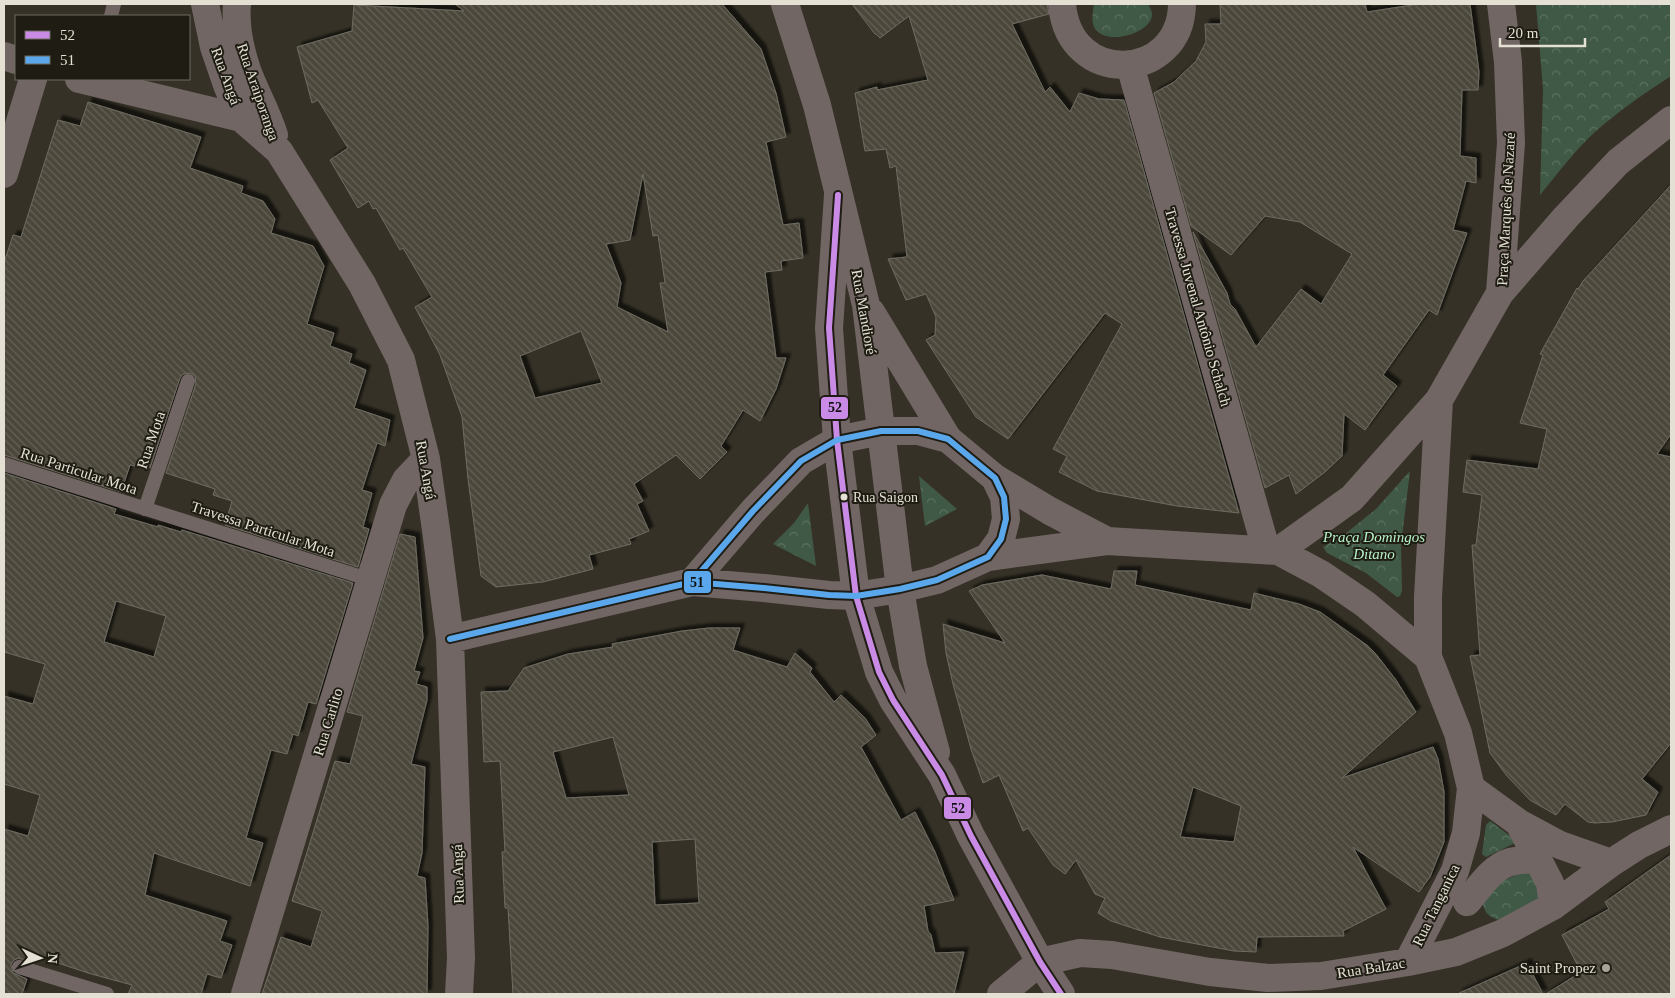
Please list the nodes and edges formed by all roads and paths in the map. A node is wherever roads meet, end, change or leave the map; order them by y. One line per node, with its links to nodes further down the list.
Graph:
1 (205, 4): 11 (street, Rua Angá)
2 (237, 4): 10 (street, Rua Araiporanga)
3 (785, 4): 15 (street, Rua Mandioré)
4 (1062, 4): 7 (street)
5 (1182, 4): 7 (street)
6 (1501, 4): 16 (street, Praça Marquês de Nazaré)
7 (1130, 65): 28 (street, Travessa Juvenal Antônio Schalch)
8 (33, 80): 14 (street)
9 (89, 80): 11 (street)
10 (269, 117): 11 (street); 13 (street, Rua Araiporanga)
11 (241, 118): 13 (street, Rua Angá)
12 (1671, 120): 16 (street, Praça Marquês de Nazaré)
13 (279, 151): 23 (street, Rua Angá)
14 (4, 174)
15 (838, 195): 17 (street, Rua Mandioré); 22 (street, Rua Mandioré)
16 (1500, 293): 19 (street)
17 (866, 305): 20 (street, Rua Mandioré); 21 (street)
18 (188, 381): 26 (lane, Rua Mota)
19 (1439, 400): 28 (street); 35 (street)
20 (882, 431): 21 (street); 22 (street); 32 (street, Rua Mandioré)
21 (948, 439): 25 (street)
22 (837, 440): 31 (street); 33 (street, Rua Mandioré)
23 (426, 459): 30 (street, Rua Carlito); 34 (street, Rua Angá)
24 (4, 464): 26 (lane, Rua Particular Mota)
25 (995, 478): 27 (street); 29 (street)
26 (145, 509): 30 (lane, Travessa Particular Mota)
27 (1107, 541): 28 (street); 29 (street)
28 (1272, 550): 35 (street)
29 (988, 558): 32 (street)
30 (371, 580): 50 (street, Rua Carlito)
31 (692, 582): 33 (street); 34 (street)
32 (900, 589): 33 (street); 36 (street)
33 (856, 596): 36 (street)
34 (450, 639): 51 (street, Rua Angá)
35 (1428, 657): 37 (street, Rua Tanganica)
36 (942, 775): 46 (street)
37 (1471, 788): 38 (street); 42 (street, Rua Tanganica)
38 (1520, 823): 40 (street); 41 (street)
39 (1671, 829): 41 (street, Rua Balzac)
40 (1538, 859): 43 (street); 44 (street)
41 (1611, 863): 44 (street, Rua Balzac)
42 (1456, 871): 43 (street); 47 (street, Rua Tanganica)
43 (1468, 902): 45 (street)
44 (1553, 906): 45 (street, Rua Balzac)
45 (1494, 937): 47 (street, Rua Balzac)
46 (1040, 962): 47 (street, Rua Balzac); 52 (street); 53 (street)
47 (1408, 962)
48 (19, 967): 49 (lane)
49 (107, 994)
50 (245, 994)
51 (459, 994)
52 (1001, 994)
53 (1061, 994)

